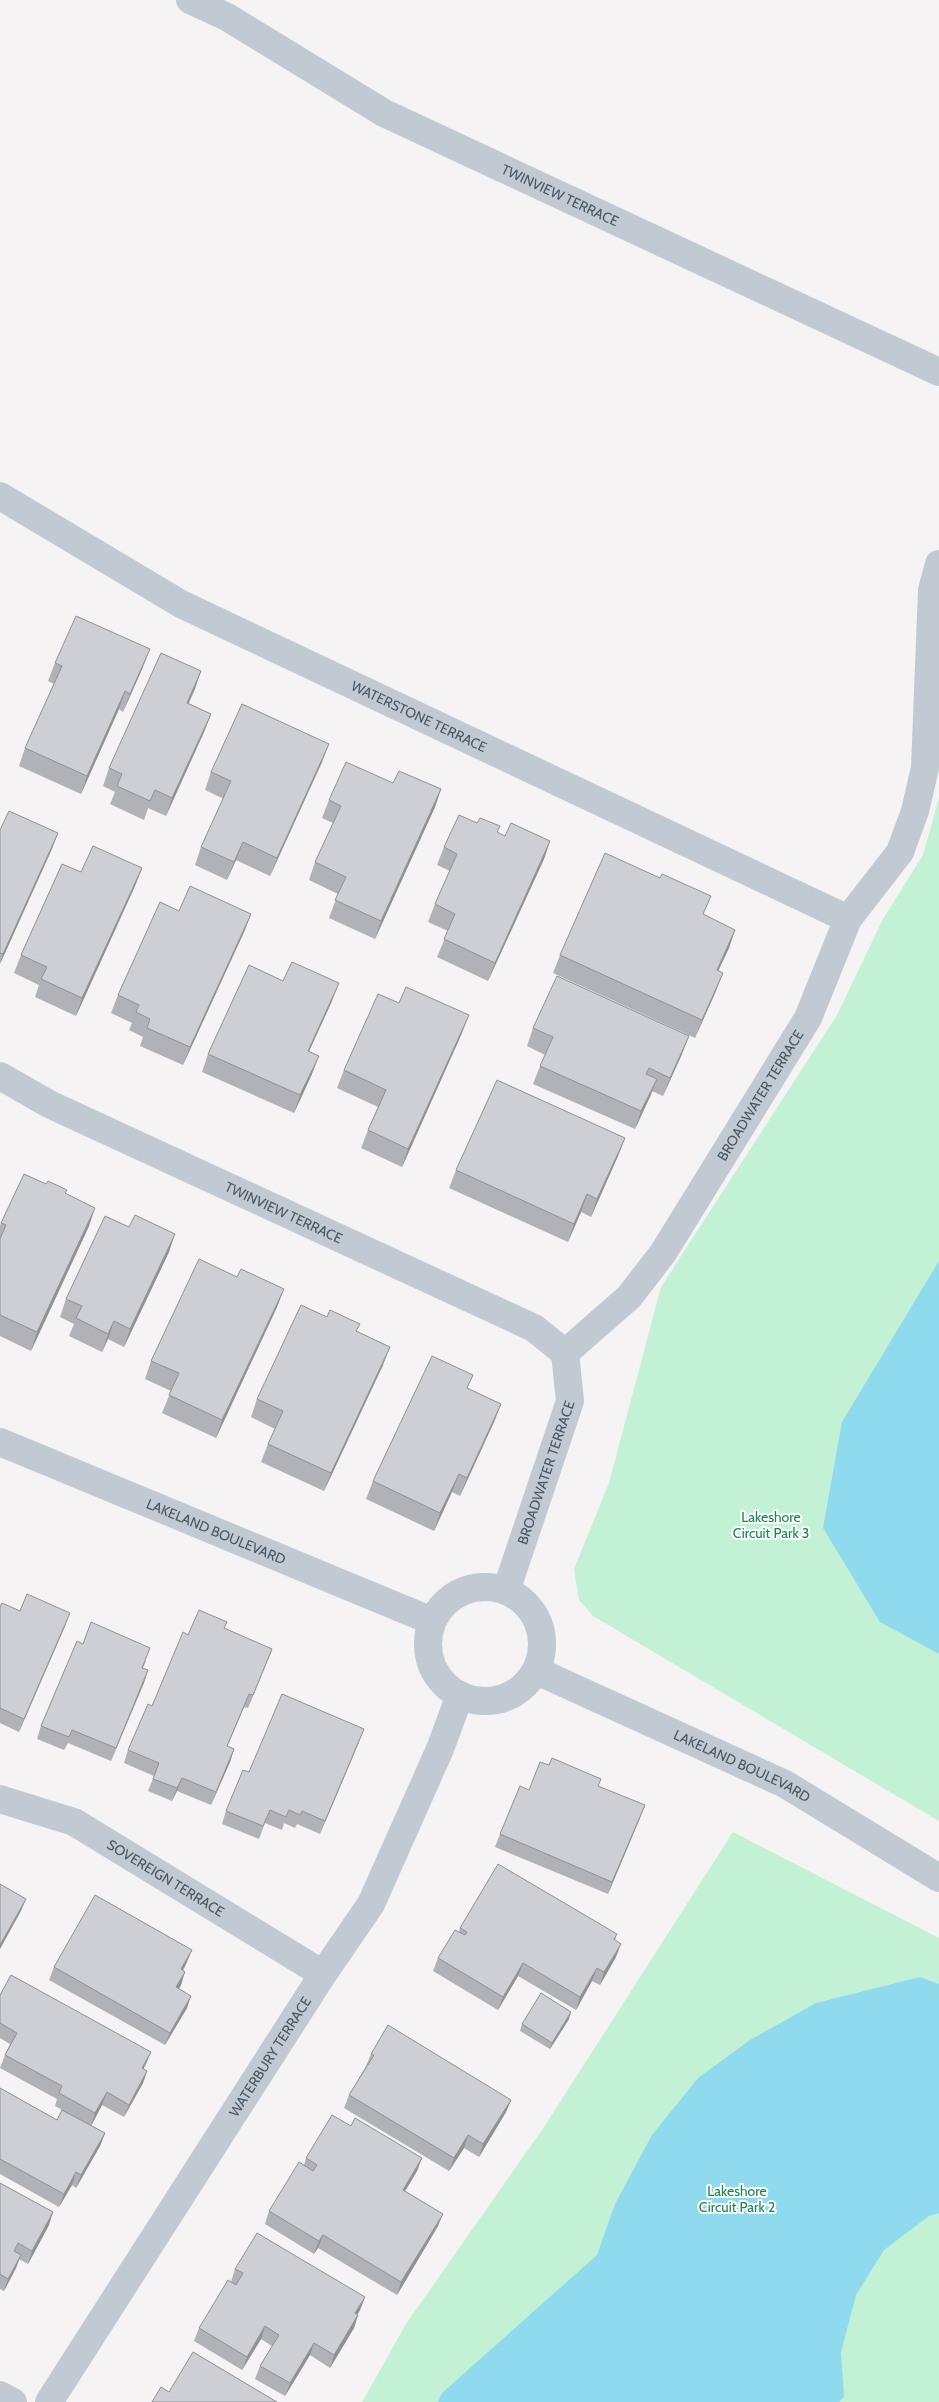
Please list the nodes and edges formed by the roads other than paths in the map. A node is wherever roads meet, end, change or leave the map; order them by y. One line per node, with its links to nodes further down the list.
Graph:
1 (190, 0): 2 (street, TWINVIEW TERRACE)
2 (939, 372)
3 (0, 496): 5 (street, WATERSTONE TERRACE)
4 (939, 564): 5 (street, BROADWATER TERRACE)
5 (848, 919): 7 (street, BROADWATER TERRACE)
6 (0, 1076): 7 (street, TWINVIEW TERRACE)
7 (565, 1353): 9 (street, BROADWATER TERRACE)
8 (0, 1442): 10 (street, LAKELAND BOULEVARD)
9 (506, 1591): 10 (street); 11 (street)
10 (432, 1622): 12 (street)
11 (537, 1671): 12 (street); 14 (street, LAKELAND BOULEVARD)
12 (460, 1695): 15 (street, WATERBURY TERRACE)
13 (0, 1799): 15 (street, SOVEREIGN TERRACE)
14 (939, 1878)
15 (323, 1974): 18 (street, WATERBURY TERRACE)
16 (0, 2394): 17 (street)
17 (13, 2402)
18 (49, 2402)

